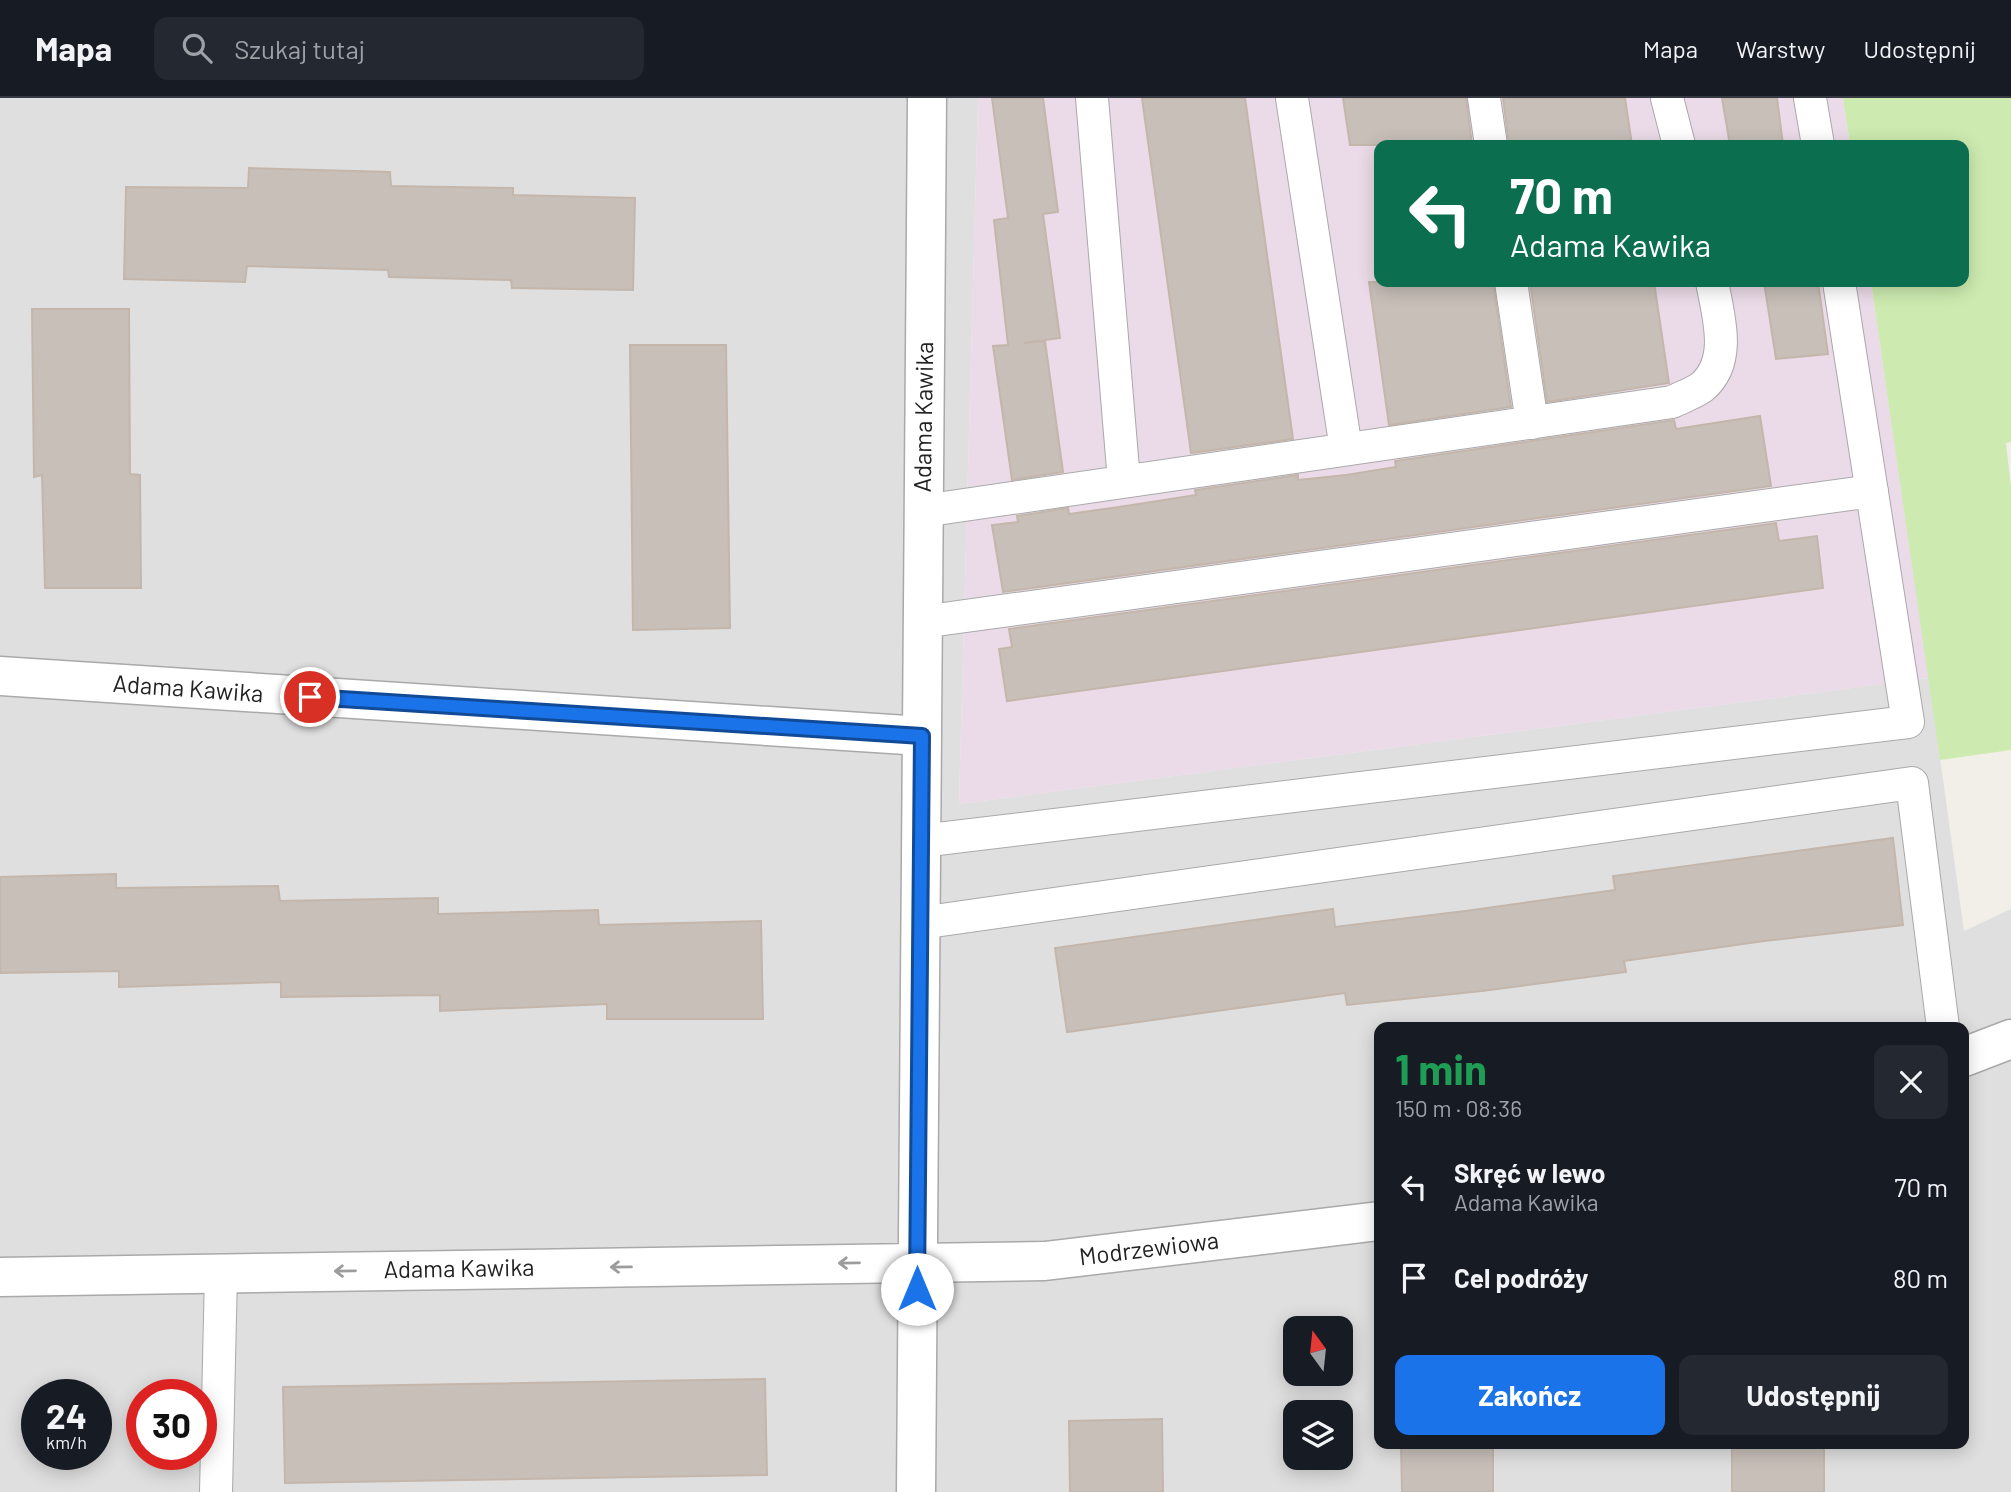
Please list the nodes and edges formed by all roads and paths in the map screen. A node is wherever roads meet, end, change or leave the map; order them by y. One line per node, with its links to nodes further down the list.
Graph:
1 (927, 98): 17 (street, Adama Kawika)
2 (1092, 98): 15 (lane)
3 (1292, 98): 14 (lane)
4 (1485, 98): 7 (lane)
5 (1667, 98): 8 (lane)
6 (1810, 98): 9 (lane)
7 (1490, 140)
8 (1678, 140)
9 (1817, 140)
10 (1512, 287): 13 (lane)
11 (1713, 287): 13 (lane)
12 (1840, 287): 16 (lane)
13 (1532, 423): 14 (lane)
14 (1346, 449): 15 (lane)
15 (1124, 481): 17 (lane)
16 (1872, 491): 18 (lane); 21 (lane)
17 (923, 511): 18 (street, Adama Kawika)
18 (922, 622): 20 (street, Adama Kawika)
19 (0, 676): 20 (street, Adama Kawika)
20 (922, 736): 21 (street, Adama Kawika)
21 (921, 841): 22 (street, Adama Kawika)
22 (920, 923): 23 (lane); 27 (street, Adama Kawika)
23 (1943, 1022)
24 (2011, 1039): 25 (street)
25 (1969, 1055)
26 (1374, 1222): 27 (street, Modrzewiowa)
27 (917, 1262): 28 (street, Adama Kawika, one-way to 28); 31 (street, Adama Kawika)
28 (221, 1273): 29 (street, Adama Kawika); 30 (lane)
29 (0, 1277)
30 (216, 1492)
31 (916, 1492)

